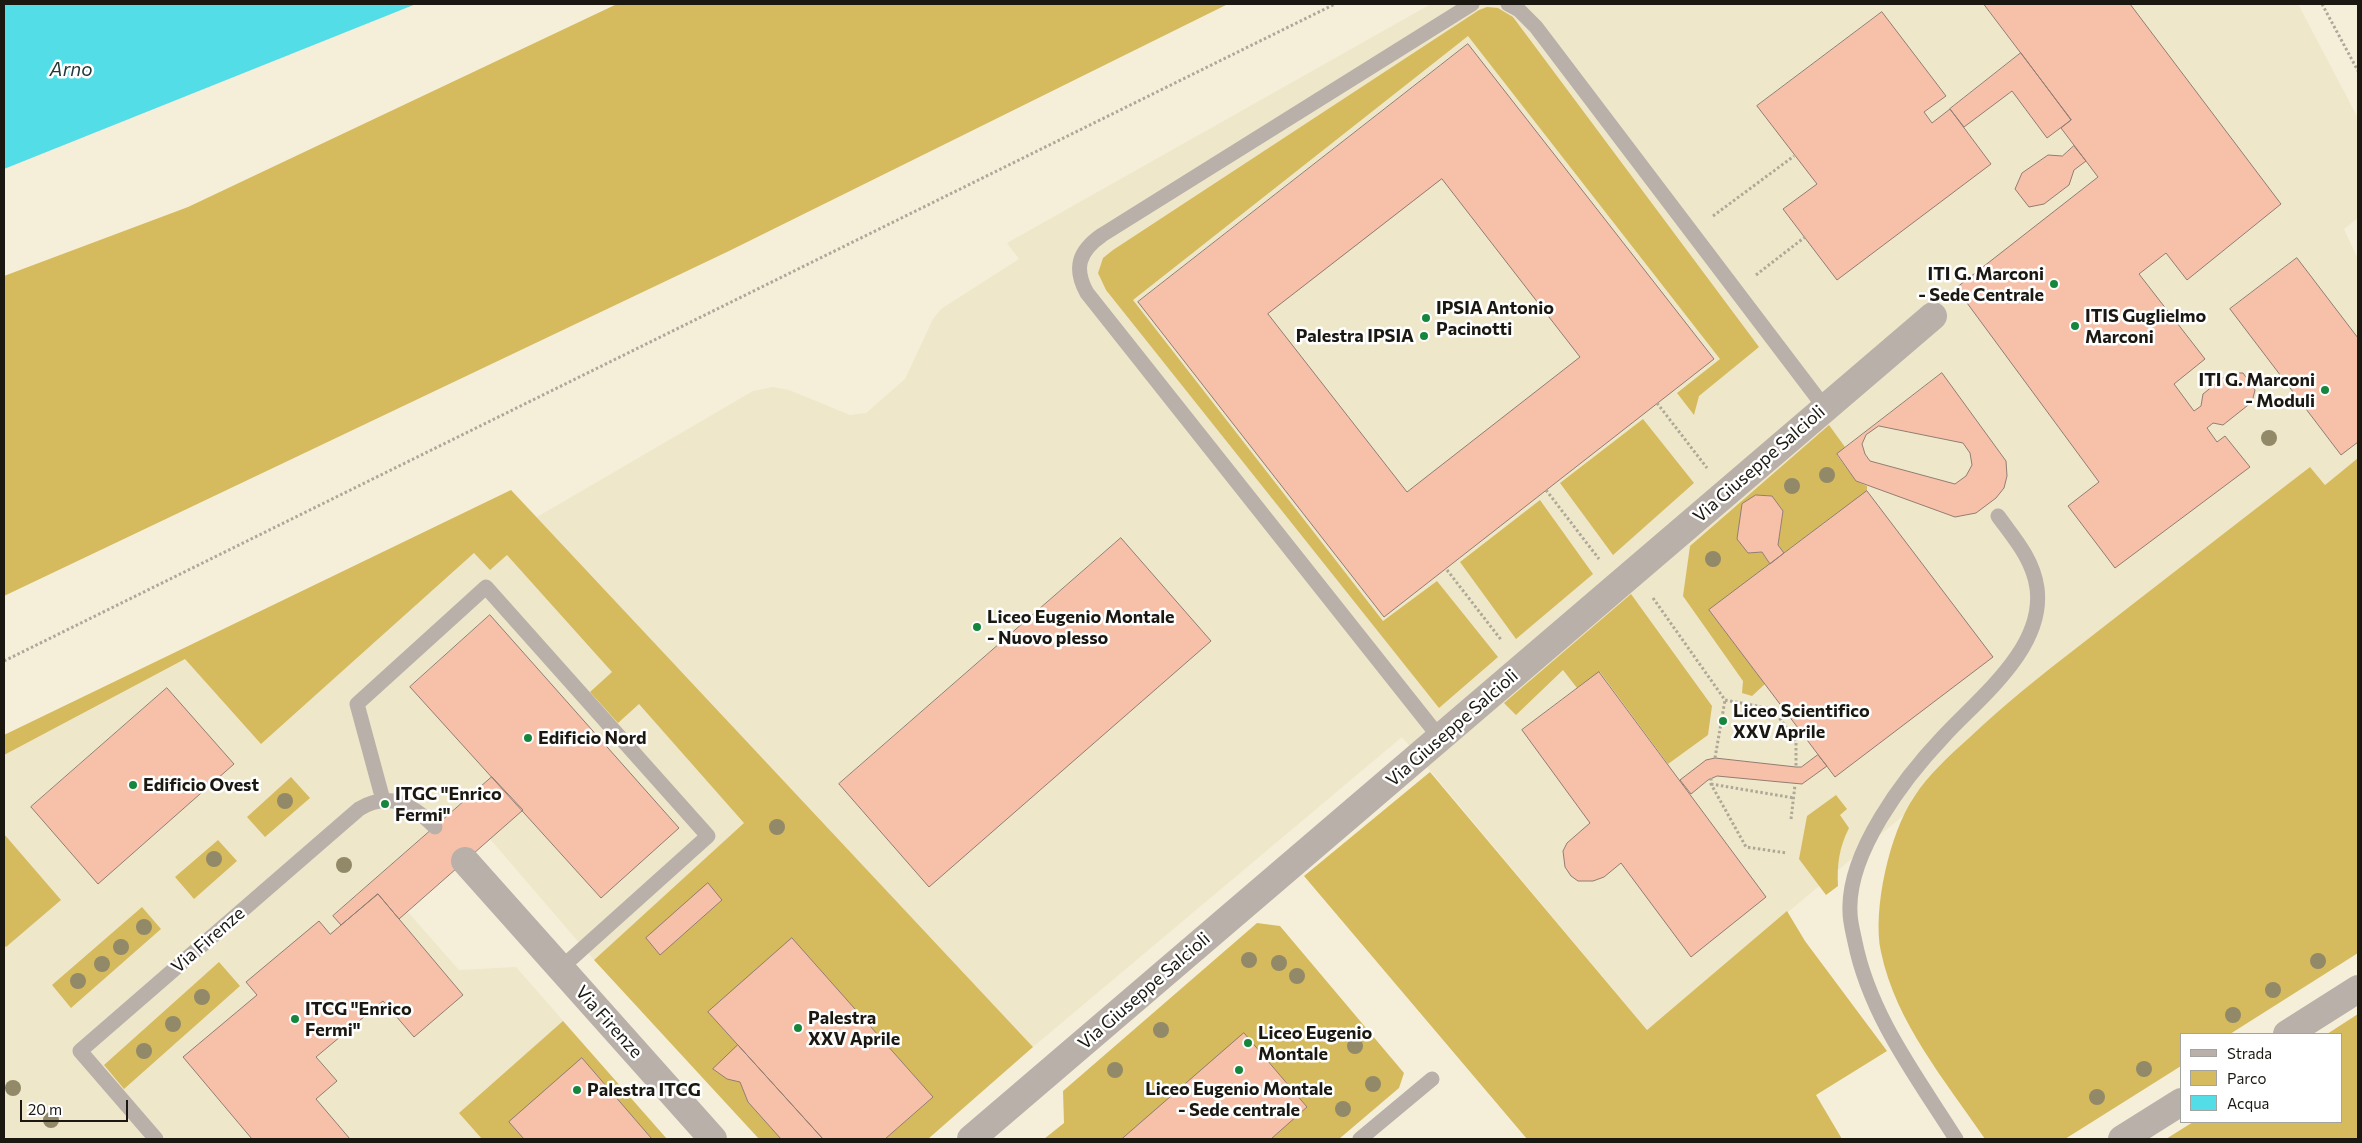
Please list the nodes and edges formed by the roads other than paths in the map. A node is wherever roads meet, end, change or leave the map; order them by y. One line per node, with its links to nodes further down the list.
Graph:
1 (1472, 4): 6 (lane)
2 (1508, 4): 4 (lane)
3 (1932, 316): 4 (street, Via Giuseppe Salcioli)
4 (1825, 408): 6 (street, Via Giuseppe Salcioli)
5 (1998, 516): 19 (lane)
6 (1440, 738): 17 (street, Via Giuseppe Salcioli)
7 (383, 800): 8 (lane); 10 (lane); 15 (lane, Via Firenze)
8 (435, 827)
9 (465, 861): 10 (street, Via Firenze)
10 (561, 968): 16 (street, Via Firenze)
11 (2358, 989): 12 (street)
12 (2289, 1033)
13 (1432, 1080): 18 (lane)
14 (2180, 1103): 20 (street)
15 (156, 1139)
16 (713, 1139)
17 (971, 1139)
18 (1360, 1139)
19 (1956, 1139)
20 (2122, 1139)

